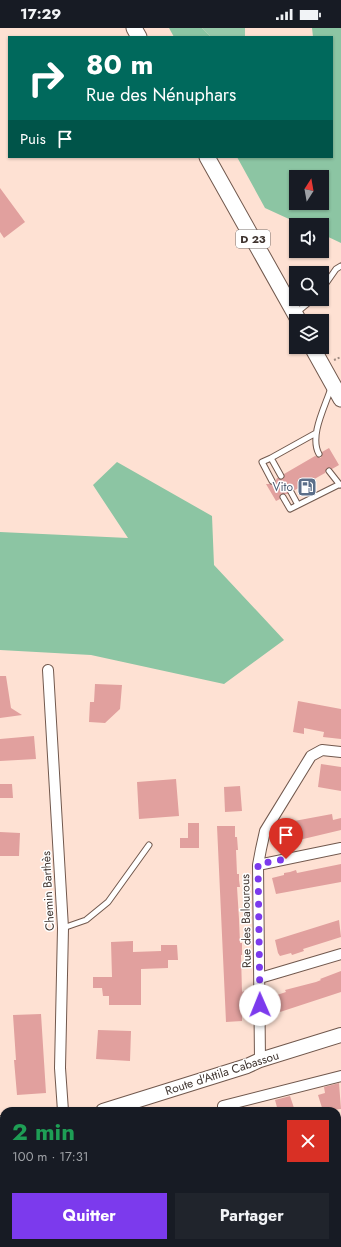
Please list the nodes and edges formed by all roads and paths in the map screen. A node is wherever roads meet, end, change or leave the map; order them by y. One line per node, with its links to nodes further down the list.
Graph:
1 (208, 158): 5 (main road, D 23)
2 (341, 266): 3 (lane)
3 (329, 279)
4 (307, 306): 6 (lane)
5 (295, 314)
6 (300, 314)
7 (316, 354): 8 (main road)
8 (332, 384): 9 (main road); 10 (lane)
9 (341, 399)
10 (316, 433): 11 (lane); 12 (lane)
11 (319, 454)
12 (271, 458): 14 (lane); 15 (lane)
13 (329, 471): 16 (lane)
14 (281, 476)
15 (272, 481)
16 (340, 485): 19 (lane)
17 (291, 492): 19 (lane)
18 (283, 497): 19 (lane)
19 (298, 505)
20 (48, 670): 25 (street, Chemin Barthès)
21 (341, 752): 24 (street, Rue des Balourous)
22 (149, 845): 25 (lane)
23 (341, 848): 24 (street)
24 (258, 864): 27 (street, Rue des Balourous)
25 (63, 928): 32 (street, Chemin Barthès)
26 (341, 954): 27 (street)
27 (260, 978): 29 (street, Rue des Balourous)
28 (341, 1035): 29 (main road, Route d'Attila Cabassou)
29 (260, 1060): 33 (main road, Route d'Attila Cabassou)
30 (341, 1076): 31 (street)
31 (223, 1106)
32 (63, 1107)
33 (116, 1107)

